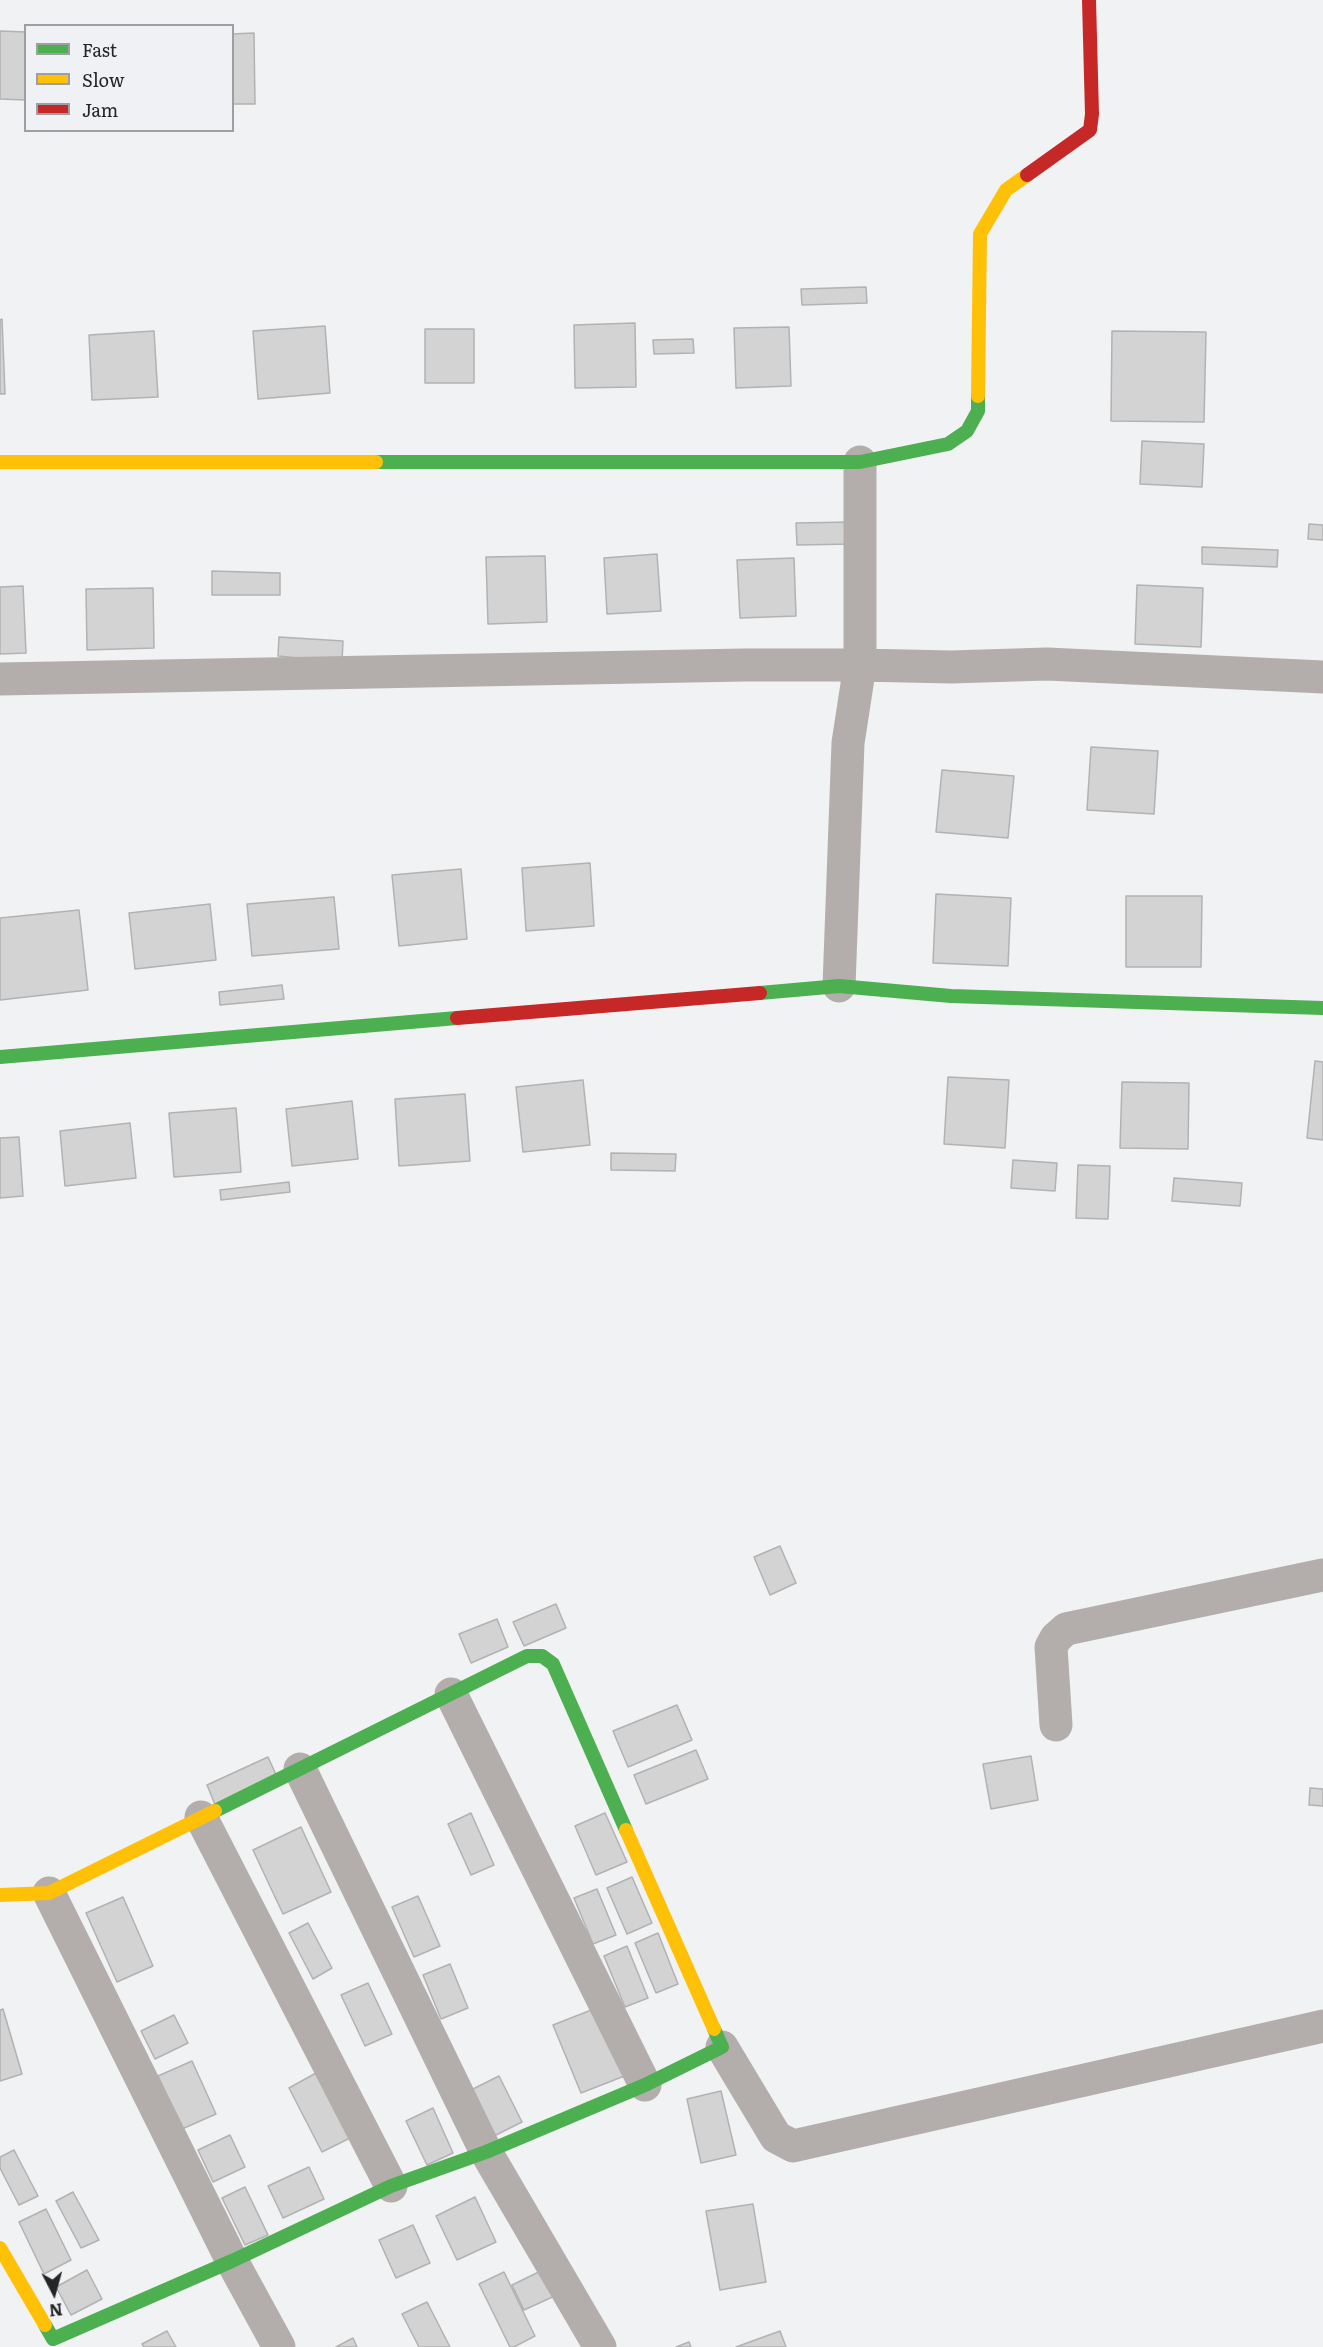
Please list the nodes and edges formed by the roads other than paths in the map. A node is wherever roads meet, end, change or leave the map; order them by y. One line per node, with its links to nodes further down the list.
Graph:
1 (1089, 0): 3 (street)
2 (0, 462): 3 (street)
3 (860, 462): 4 (street)
4 (860, 665): 5 (street); 6 (street); 7 (street)
5 (1323, 677)
6 (0, 679)
7 (839, 986): 8 (street); 9 (street)
8 (1323, 1008)
9 (0, 1057)
10 (1323, 1575): 12 (street)
11 (451, 1694): 13 (street); 18 (street); 19 (street)
12 (1056, 1725)
13 (300, 1769): 14 (street); 20 (street)
14 (201, 1817): 15 (street); 21 (street)
15 (49, 1893): 16 (street); 23 (street)
16 (0, 1894)
17 (1323, 2026): 18 (street)
18 (722, 2047): 19 (street)
19 (645, 2085): 20 (street)
20 (486, 2152): 21 (street); 26 (street)
21 (391, 2186): 23 (street)
22 (0, 2248): 24 (street)
23 (232, 2261): 24 (street); 25 (street)
24 (55, 2343)
25 (279, 2347)
26 (600, 2347)

